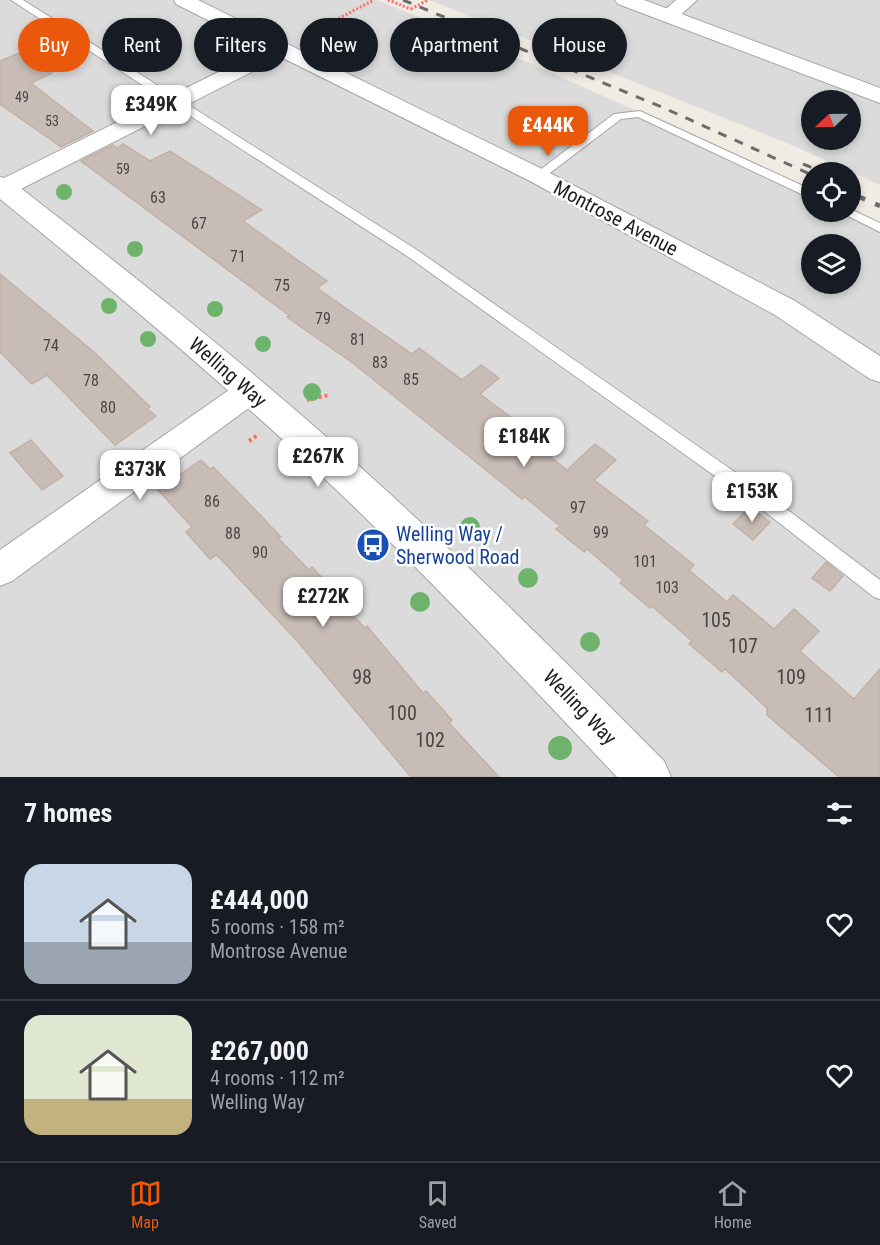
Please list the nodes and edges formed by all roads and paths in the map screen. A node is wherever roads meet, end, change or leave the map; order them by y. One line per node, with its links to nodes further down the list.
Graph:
1 (16, 0): 14 (lane)
2 (183, 0): 9 (street, Montrose Avenue)
3 (374, 0): 10 (path)
4 (388, 0): 5 (path, bridge)
5 (428, 0)
6 (625, 0): 8 (street)
7 (688, 0): 8 (street)
8 (668, 16): 13 (street)
9 (219, 18)
10 (288, 44)
11 (288, 52): 15 (street, Montrose Avenue)
12 (233, 72): 14 (street)
13 (880, 96)
14 (175, 102): 16 (street); 25 (lane)
15 (538, 176): 17 (lane); 20 (street, Montrose Avenue)
16 (2, 186): 21 (street, Welling Way)
17 (801, 190)
18 (861, 219): 19 (lane)
19 (880, 228)
20 (880, 371)
21 (250, 391): 24 (street); 26 (street, Welling Way)
22 (329, 395): 23 (path)
23 (303, 401)
24 (0, 570)
25 (880, 591)
26 (648, 777)

